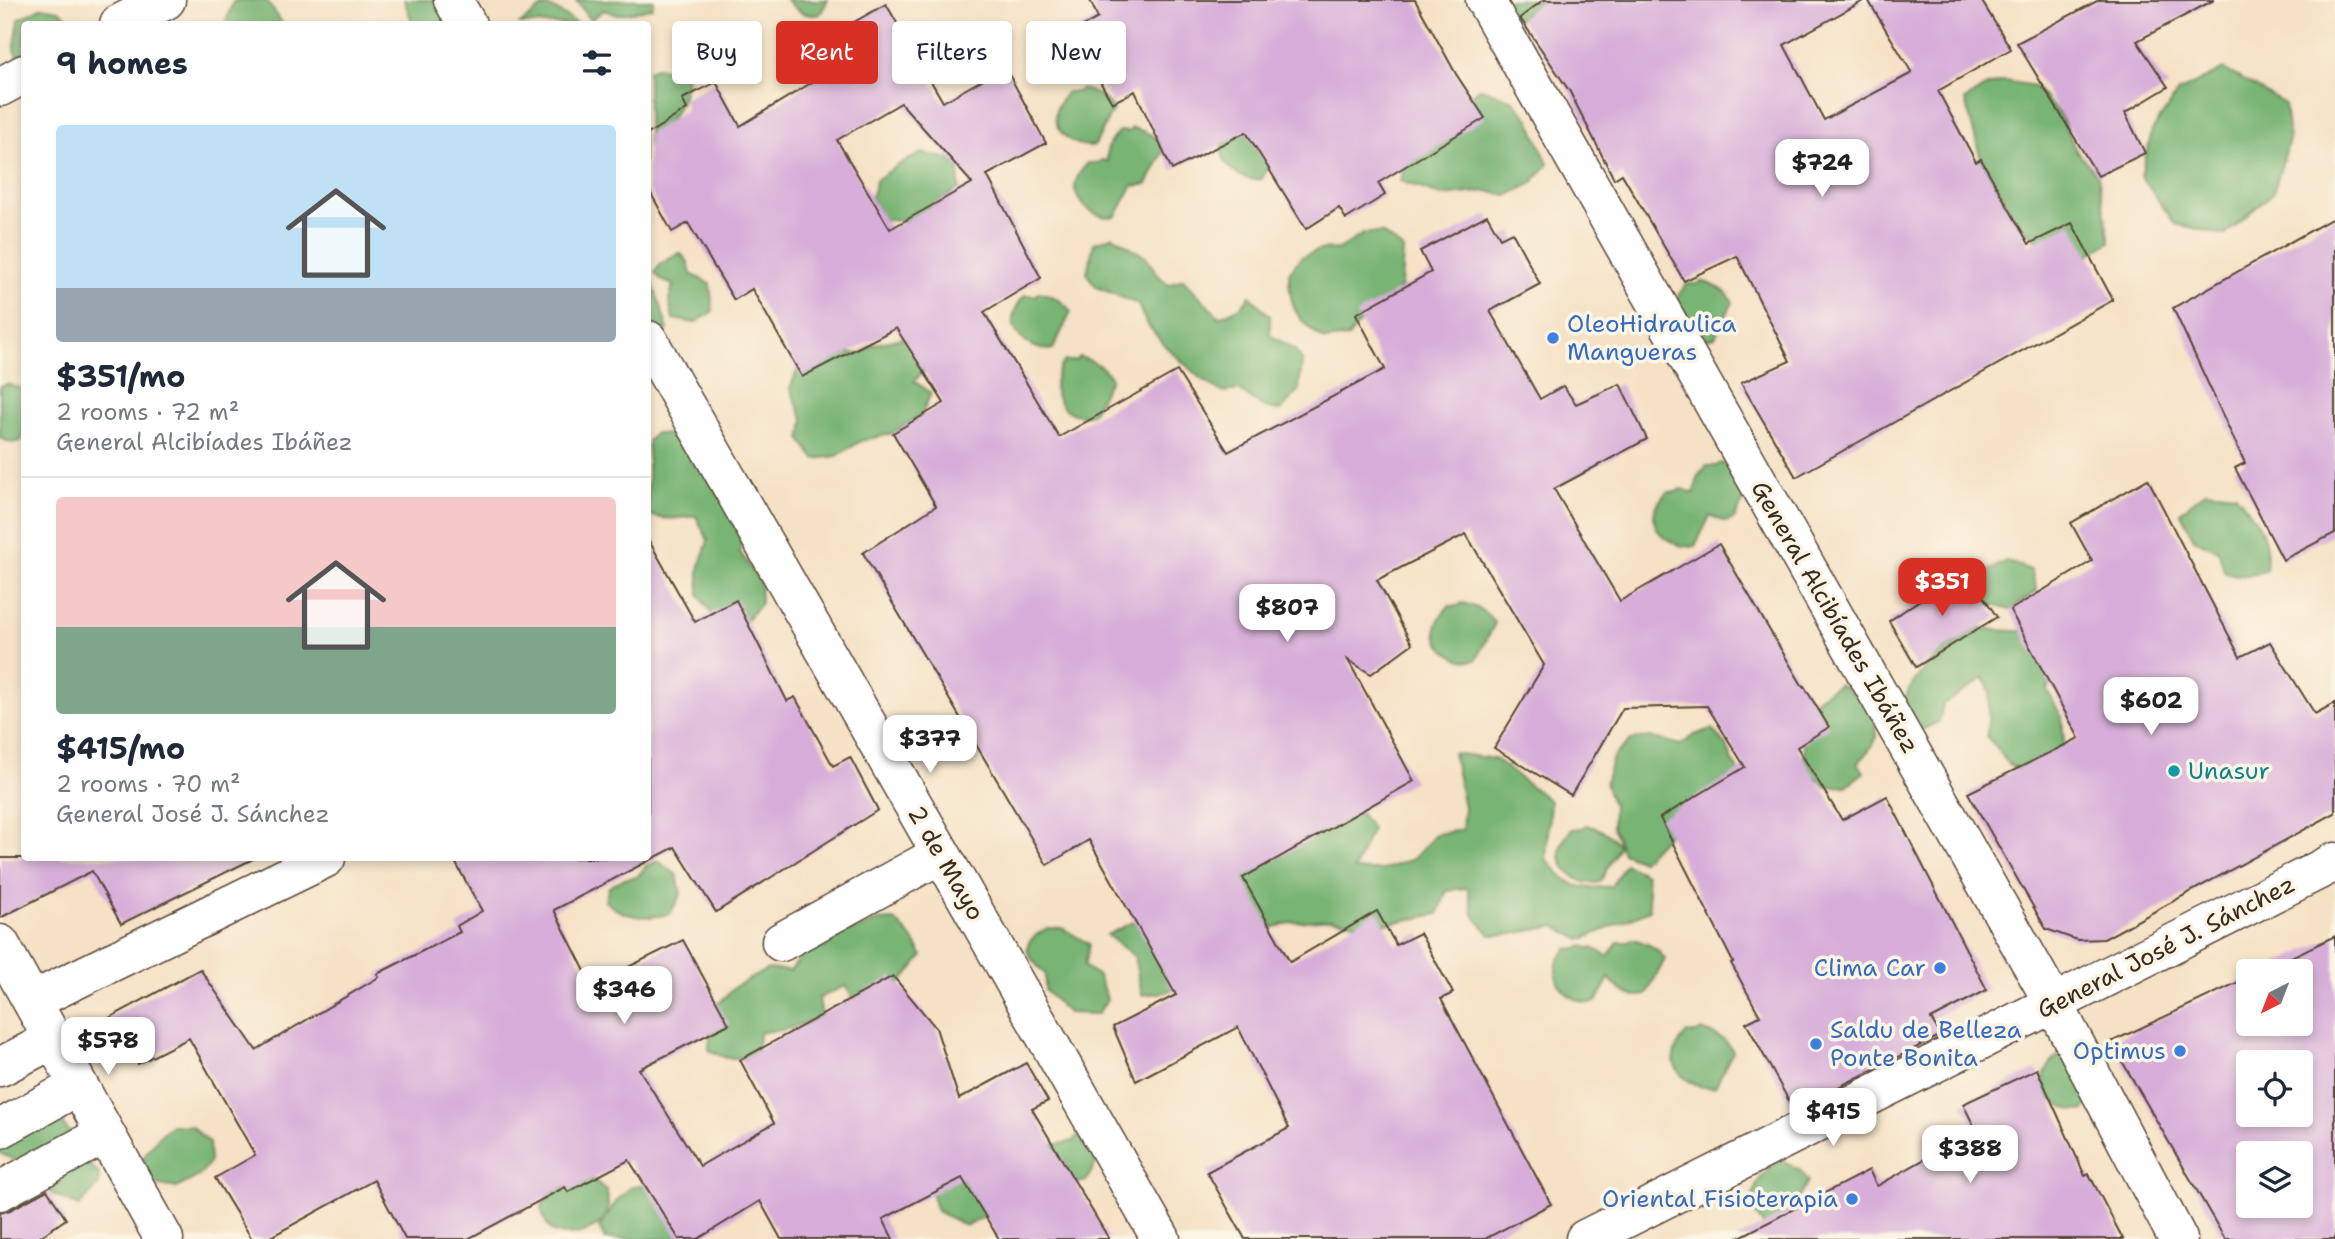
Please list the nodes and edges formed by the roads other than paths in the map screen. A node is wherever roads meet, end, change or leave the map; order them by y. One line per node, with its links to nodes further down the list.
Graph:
1 (166, 0): 4 (street)
2 (453, 0): 5 (street)
3 (1485, 0): 15 (street, General Alcibíades Ibáñez)
4 (125, 21)
5 (465, 21)
6 (21, 76): 7 (street)
7 (0, 87)
8 (651, 345): 9 (street, 2 de Mayo)
9 (941, 854): 12 (street); 23 (street, 2 de Mayo)
10 (320, 861): 14 (street)
11 (2335, 862): 15 (street, General José J. Sánchez)
12 (781, 942)
13 (0, 944): 14 (street)
14 (32, 1001): 16 (street)
15 (2054, 1003): 24 (street, General José J. Sánchez); 25 (street, General Alcibíades Ibáñez)
16 (52, 1040): 17 (street); 18 (street)
17 (0, 1067)
18 (78, 1086): 19 (street); 20 (street)
19 (0, 1129)
20 (105, 1134): 21 (street); 22 (street)
21 (0, 1191)
22 (164, 1239)
23 (1161, 1239)
24 (1585, 1239)
25 (2178, 1239)

